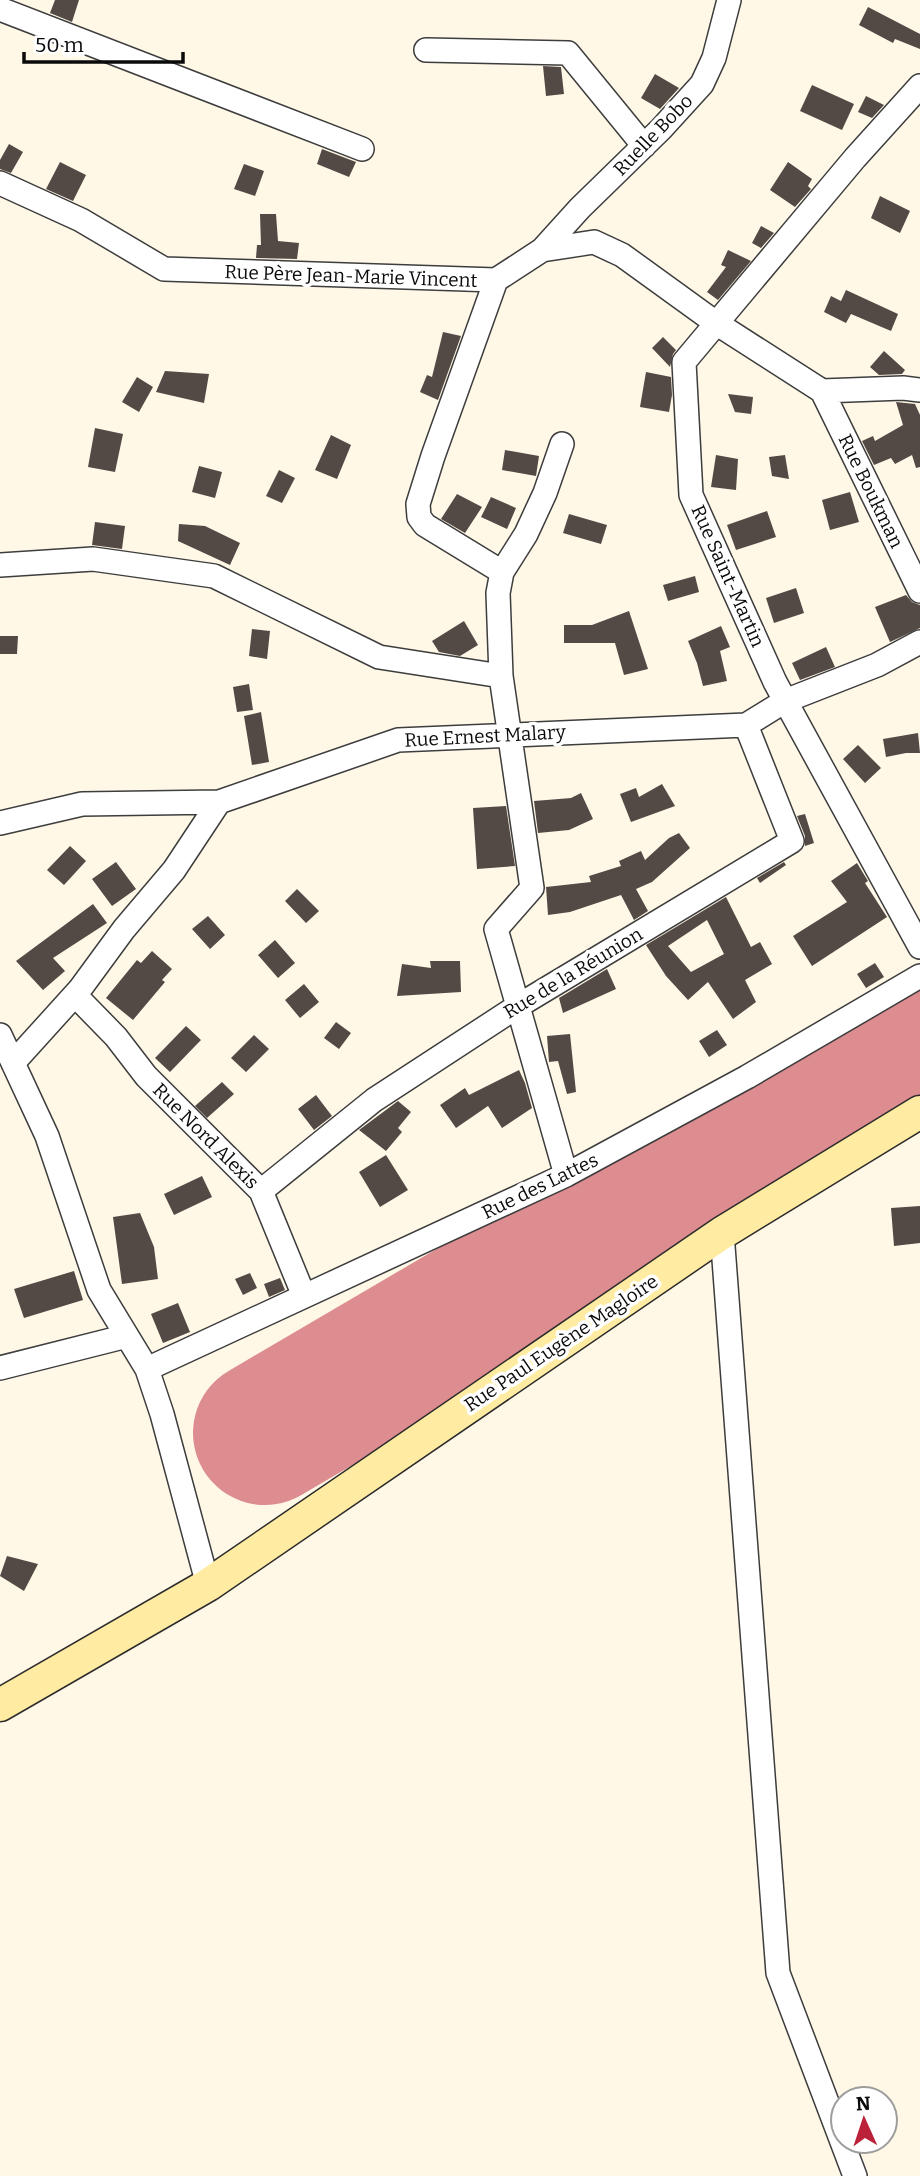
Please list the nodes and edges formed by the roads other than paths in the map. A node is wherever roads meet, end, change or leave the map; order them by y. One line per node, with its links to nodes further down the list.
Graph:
1 (729, 0): 5 (street, Ruelle Bobo)
2 (0, 9): 6 (street)
3 (426, 50): 5 (street)
4 (920, 86): 10 (street, Rue Saint-Martin)
5 (644, 146): 8 (street, Ruelle Bobo)
6 (362, 149)
7 (0, 183): 9 (street, Rue Père Jean-Marie Vincent)
8 (542, 250): 9 (street, Rue Père Jean-Marie Vincent); 10 (street, Rue Père Jean-Marie Vincent)
9 (496, 280): 15 (street)
10 (716, 323): 12 (street, Rue Père Jean-Marie Vincent); 19 (street, Rue Saint-Martin)
11 (920, 390): 12 (street)
12 (822, 391): 16 (street, Rue Boukman)
13 (562, 444): 15 (street)
14 (0, 565): 18 (street)
15 (502, 572): 18 (street)
16 (920, 591)
17 (920, 642): 19 (street, Rue Ernest Malary)
18 (501, 676): 21 (street)
19 (785, 701): 20 (street, Rue Ernest Malary); 24 (street, Rue Saint-Martin)
20 (746, 725): 21 (street, Rue Ernest Malary); 27 (street, Rue de la Réunion)
21 (510, 735): 22 (street, Rue Ernest Malary); 27 (street)
22 (219, 802): 23 (street, Rue Ernest Malary); 26 (street)
23 (0, 823)
24 (920, 947)
25 (920, 976): 31 (street, Rue des Lattes)
26 (75, 995): 29 (street); 32 (street, Rue Nord Alexis)
27 (518, 1006): 31 (street); 32 (street, Rue de la Réunion)
28 (0, 1035): 29 (street)
29 (13, 1063): 35 (street)
30 (920, 1112): 33 (main road, Rue Paul Eugène Magloire)
31 (566, 1175): 34 (street, Rue des Lattes)
32 (261, 1191): 34 (street, Rue Nord Alexis)
33 (722, 1233): 38 (main road, Rue Paul Eugène Magloire); 40 (street)
34 (304, 1296): 37 (street, Rue des Lattes)
35 (127, 1336): 36 (street); 37 (street)
36 (0, 1368)
37 (147, 1369): 38 (street)
38 (208, 1585): 39 (main road, Rue Paul Eugène Magloire)
39 (0, 1704)
40 (855, 2176)

